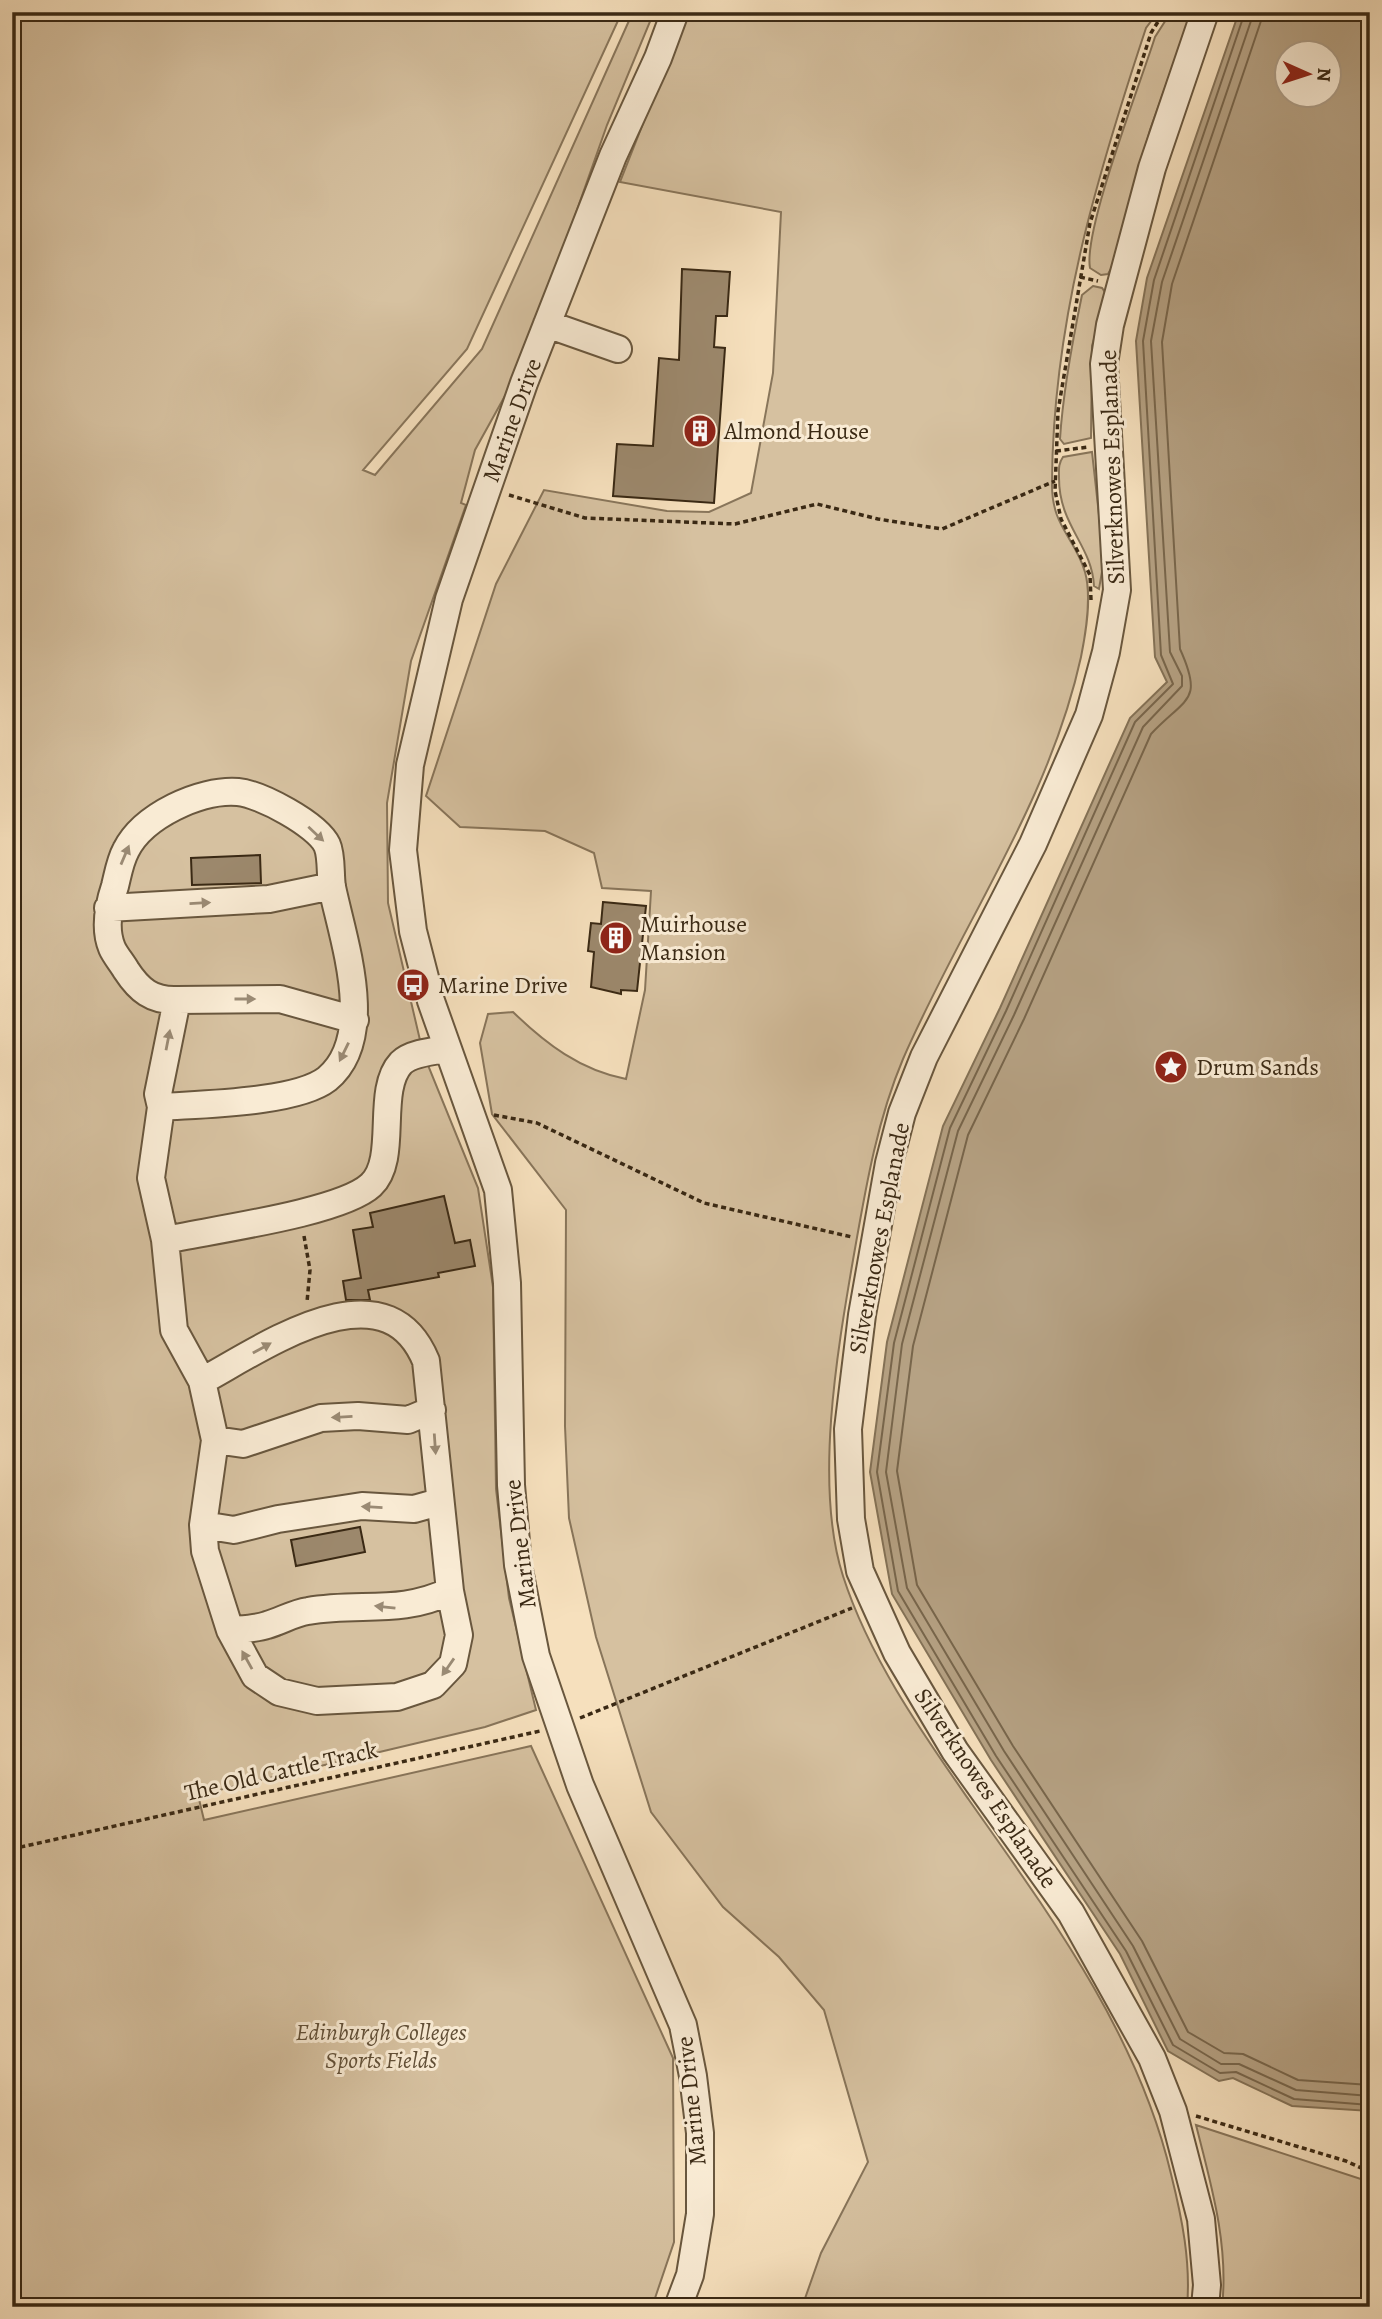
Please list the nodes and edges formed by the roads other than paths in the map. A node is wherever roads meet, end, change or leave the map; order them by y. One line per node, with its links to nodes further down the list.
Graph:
1 (675, 12): 3 (street, Marine Drive)
2 (1205, 12): 20 (street, Silverknowes Esplanade)
3 (547, 324): 4 (street); 9 (street, Marine Drive)
4 (618, 349)
5 (332, 886): 6 (street, one-way to 5); 6 (street, one-way to 5); 8 (street)
6 (108, 908): 7 (street)
7 (177, 1000): 8 (street, one-way to 8); 10 (street, one-way to 7)
8 (355, 1020): 10 (street, one-way to 10)
9 (447, 1049): 11 (street); 19 (street, Marine Drive)
10 (161, 1107): 11 (street)
11 (165, 1241): 12 (street)
12 (202, 1381): 13 (street, one-way to 13); 14 (street)
13 (432, 1410): 14 (street, one-way to 14); 15 (street, one-way to 15)
14 (215, 1440): 16 (street)
15 (439, 1502): 16 (street, one-way to 16); 17 (street)
16 (203, 1525): 18 (street)
17 (450, 1591): 18 (street, one-way to 18); 18 (street, one-way to 18)
18 (230, 1630)
19 (678, 2307)
20 (1205, 2307)

